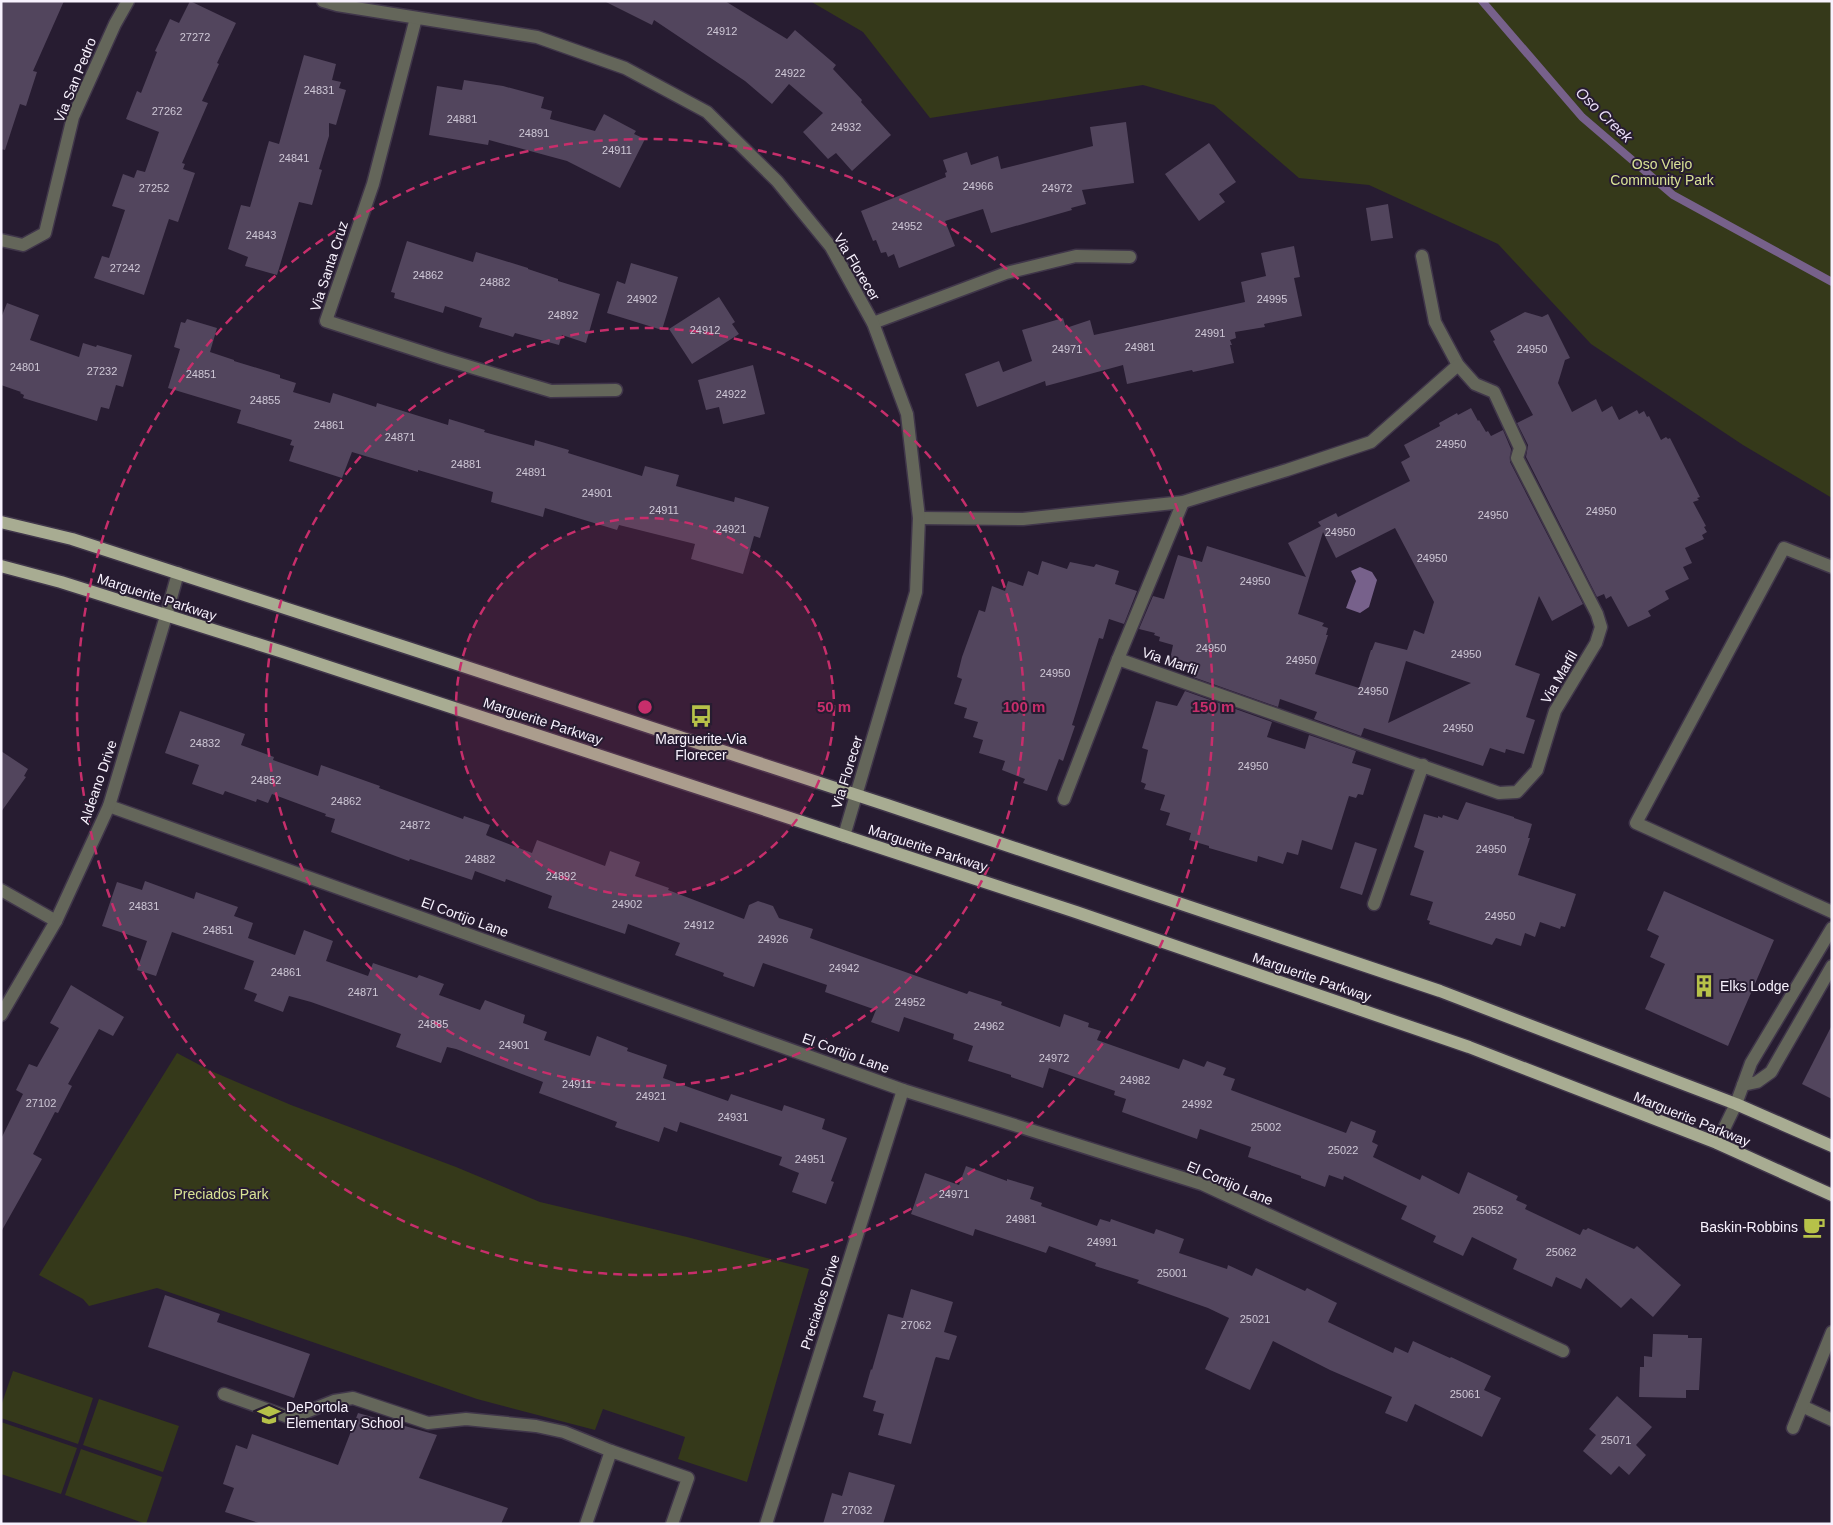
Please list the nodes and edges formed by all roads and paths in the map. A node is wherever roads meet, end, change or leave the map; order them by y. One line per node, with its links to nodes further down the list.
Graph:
1 (128, 1): 4 (street, Via San Pedro)
2 (323, 1): 3 (street, Via Florecer)
3 (416, 18): 7 (street, Via Florecer); 9 (street, Via Santa Cruz)
4 (1, 240)
5 (1422, 256): 8 (street)
6 (1130, 257): 7 (street)
7 (873, 323): 11 (street, Via Florecer)
8 (1458, 365): 10 (street); 18 (street, Via Marfil)
9 (616, 390)
10 (1183, 502): 11 (street); 17 (street, Via Marfil)
11 (919, 518): 19 (street, Via Florecer)
12 (1, 522): 15 (main road, Marguerite Parkway)
13 (1, 566): 16 (main road, Marguerite Parkway)
14 (1832, 568): 25 (street)
15 (178, 573): 16 (street, Aldeano Drive); 19 (main road, Marguerite Parkway)
16 (166, 616): 21 (street, Aldeano Drive); 22 (main road, Marguerite Parkway)
17 (1118, 659): 18 (street, Via Marfil); 20 (street)
18 (1422, 765): 24 (street)
19 (857, 795): 22 (street, Via Florecer); 32 (main road, Marguerite Parkway)
20 (1064, 799)
21 (109, 806): 26 (street, Aldeano Drive); 31 (street, El Cortijo Lane)
22 (844, 836): 33 (main road, Marguerite Parkway)
23 (1, 890): 26 (street)
24 (1374, 904)
25 (1832, 912)
26 (56, 922): 29 (street, Aldeano Drive)
27 (1832, 928): 30 (street)
28 (1832, 966): 30 (street)
29 (1, 1015)
30 (1743, 1085): 32 (street)
31 (903, 1090): 37 (street, El Cortijo Lane); 45 (street, Preciados Drive)
32 (1736, 1104): 33 (street); 34 (main road, Marguerite Parkway)
33 (1717, 1143): 35 (main road, Marguerite Parkway)
34 (1832, 1146)
35 (1832, 1195)
36 (1832, 1332): 39 (street)
37 (1563, 1351)
38 (224, 1394): 42 (street)
39 (1802, 1406): 40 (street); 41 (street)
40 (1832, 1420)
41 (1793, 1428)
42 (611, 1451): 43 (street); 44 (street)
43 (586, 1524)
44 (672, 1524)
45 (766, 1524)

